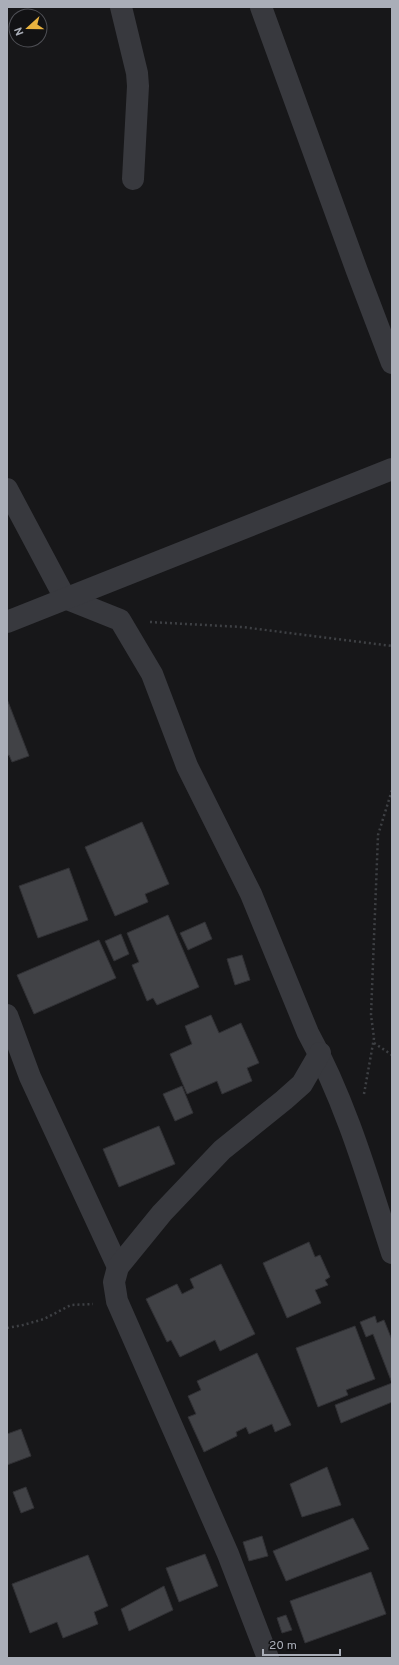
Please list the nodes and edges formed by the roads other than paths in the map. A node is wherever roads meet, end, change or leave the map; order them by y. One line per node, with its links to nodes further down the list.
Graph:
1 (120, 7): 3 (street)
2 (261, 7): 4 (street)
3 (133, 179)
4 (392, 363)
5 (392, 469): 7 (street)
6 (7, 489): 7 (street)
7 (65, 598): 8 (street); 10 (street)
8 (7, 622)
9 (7, 1015): 12 (street)
10 (320, 1053): 11 (street); 12 (street)
11 (392, 1253)
12 (118, 1266): 13 (street)
13 (268, 1658)

